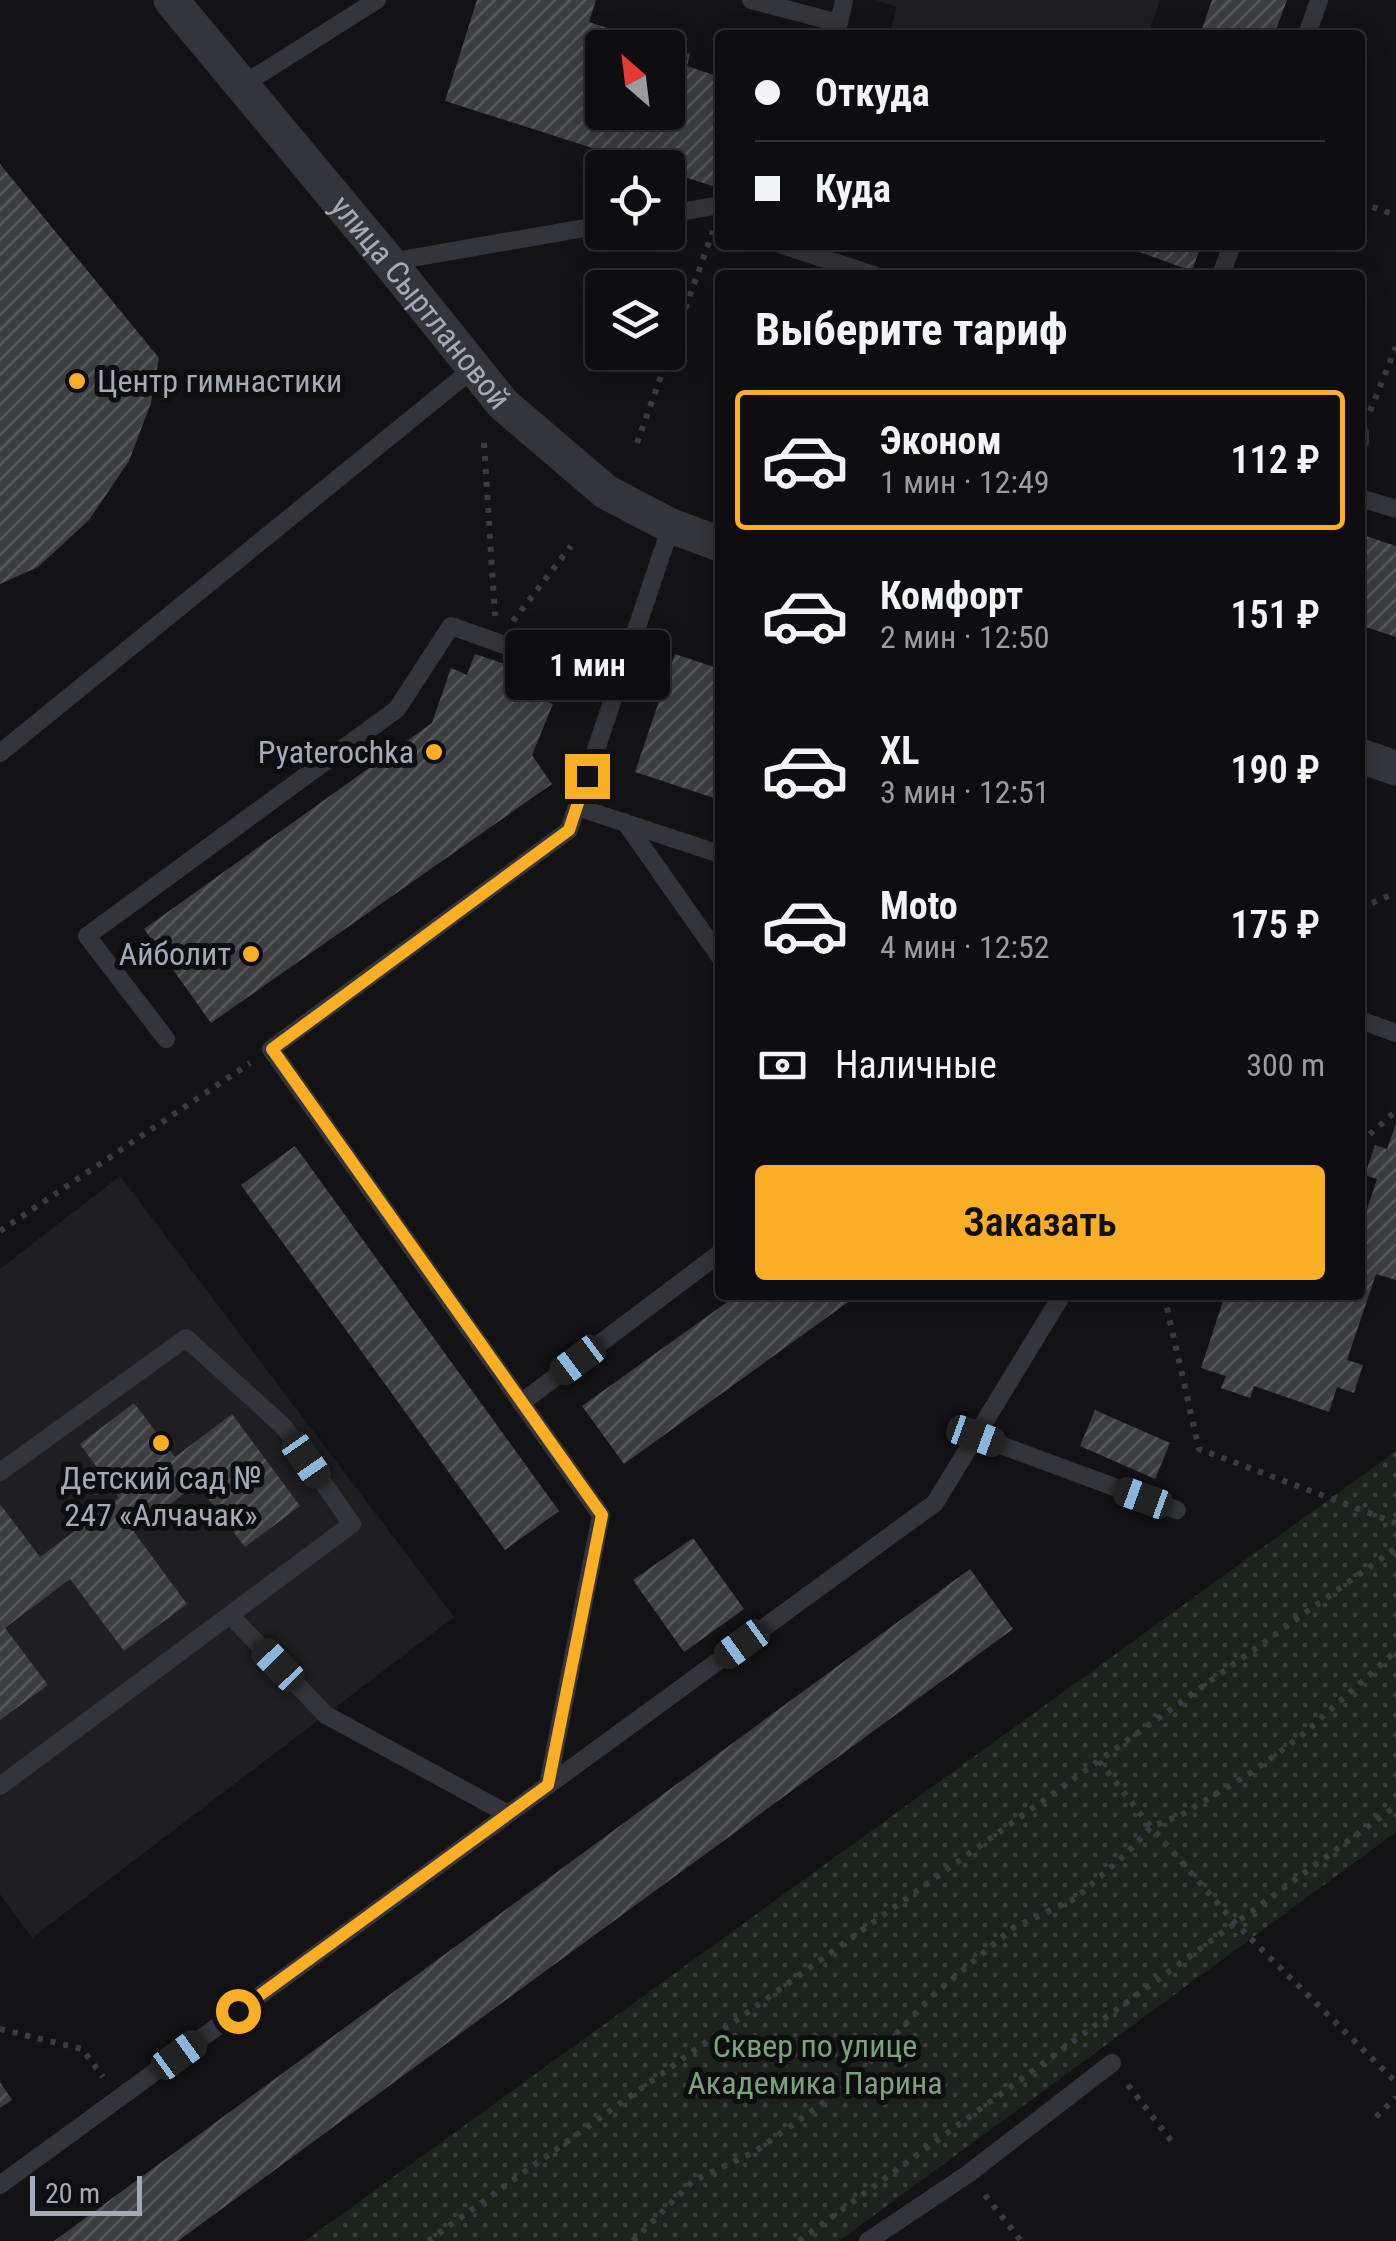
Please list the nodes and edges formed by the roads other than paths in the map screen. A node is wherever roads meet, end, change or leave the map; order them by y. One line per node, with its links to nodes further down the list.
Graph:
1 (171, 0): 8 (street, улица Сыртлановой)
2 (378, 0): 8 (lane)
3 (751, 0): 6 (lane)
4 (844, 0): 6 (lane)
5 (1319, 0): 7 (lane)
6 (837, 29)
7 (1309, 30)
8 (242, 86): 13 (street, улица Сыртлановой)
9 (715, 207): 10 (lane)
10 (685, 211)
11 (585, 229): 13 (lane)
12 (797, 250): 14 (lane)
13 (389, 262): 15 (street, улица Сыртлановой)
14 (859, 270)
15 (474, 368): 18 (street, улица Сыртлановой); 21 (lane)
16 (1365, 500): 17 (lane)
17 (1396, 509)
18 (672, 526): 19 (street, улица Сыртлановой); 20 (lane)
19 (715, 542)
20 (618, 684): 24 (lane); 30 (lane)
21 (0, 752)
22 (1365, 758): 23 (street)
23 (1396, 768)
24 (577, 807): 25 (lane); 33 (lane)
25 (625, 822): 26 (lane); 27 (lane)
26 (715, 852)
27 (715, 950)
28 (1365, 1022): 29 (lane)
29 (1396, 1033)
30 (166, 1040)
31 (715, 1257): 33 (lane)
32 (1059, 1300): 34 (lane)
33 (521, 1403): 38 (lane)
34 (976, 1436): 36 (lane); 38 (lane)
35 (0, 1472): 37 (lane)
36 (1177, 1510)
37 (230, 1615): 39 (lane); 40 (lane)
38 (548, 1785): 40 (lane)
39 (0, 1786)
40 (508, 1814): 42 (lane)
41 (1112, 2064): 43 (lane)
42 (0, 2185)
43 (868, 2241)

